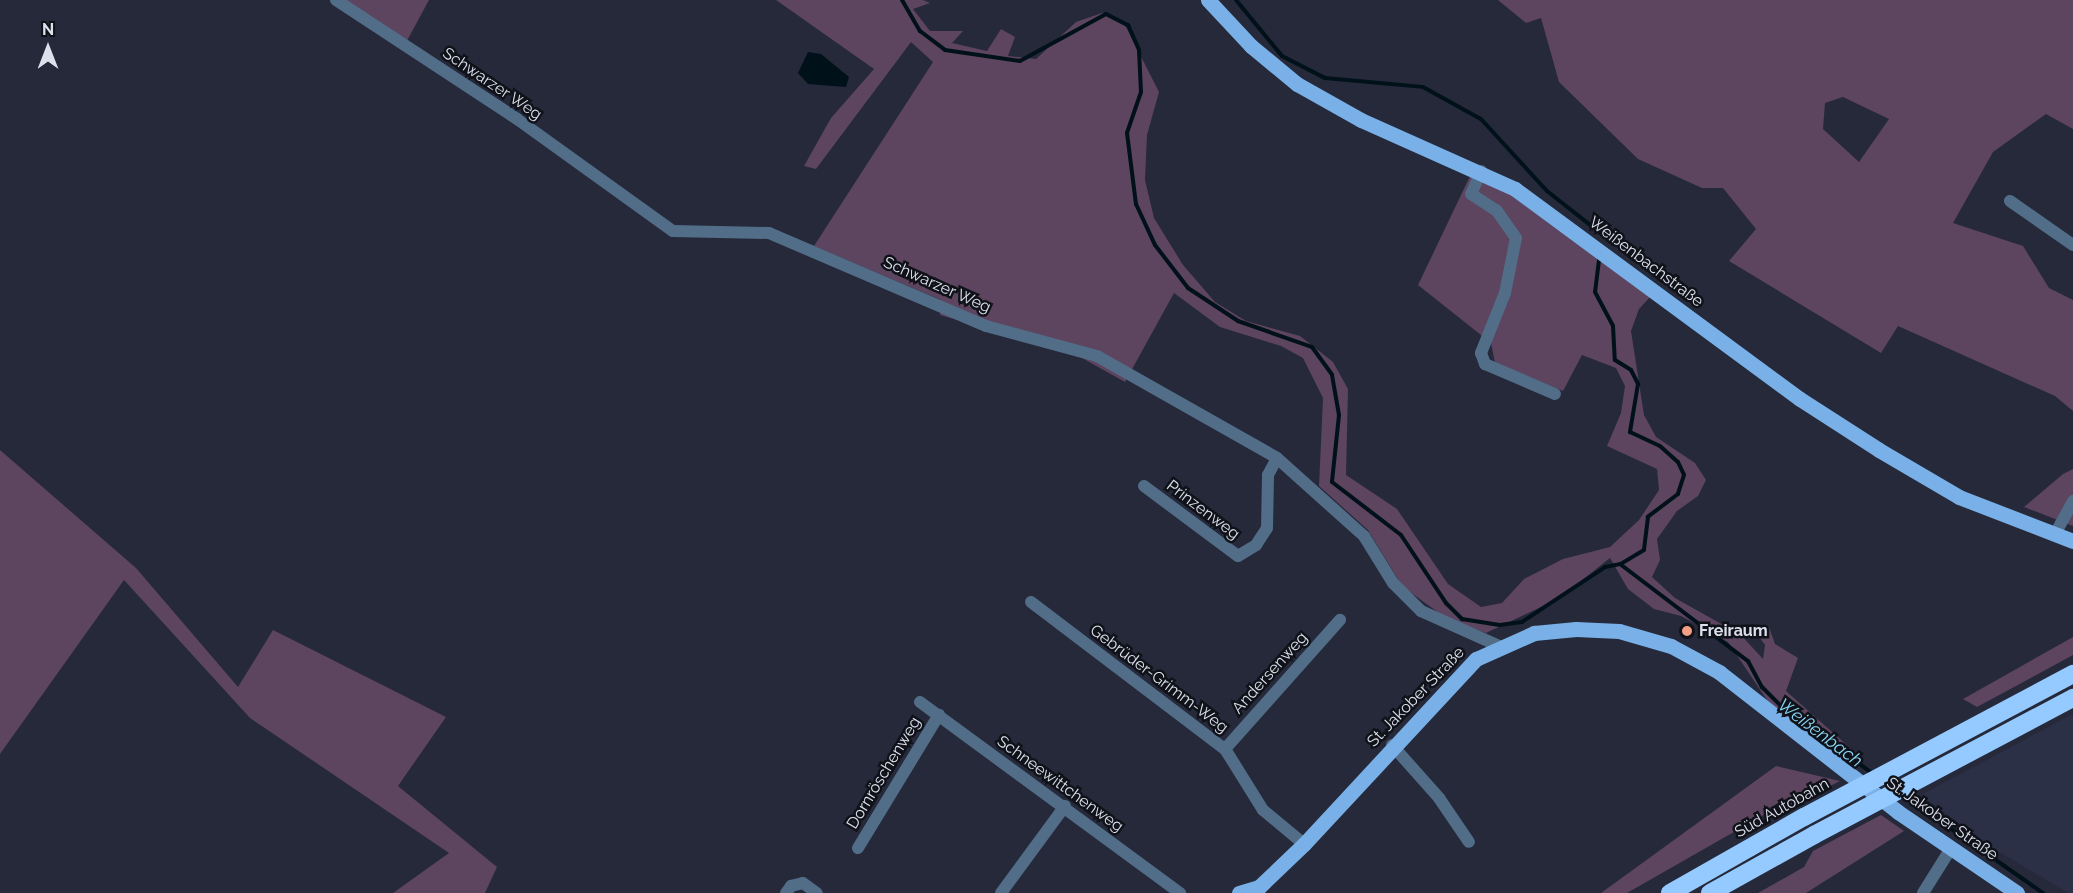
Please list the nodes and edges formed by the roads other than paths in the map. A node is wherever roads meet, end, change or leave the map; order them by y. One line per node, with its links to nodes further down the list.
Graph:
1 (336, 0): 7 (street, Schwarzer Weg)
2 (1208, 0): 3 (main road, Weißenbachstraße)
3 (1481, 171): 6 (street); 10 (main road, Weißenbachstraße)
4 (2010, 201): 5 (street)
5 (2073, 245)
6 (1555, 394)
7 (1277, 458): 8 (street, Prinzenweg); 14 (street, Schwarzer Weg)
8 (1144, 486)
9 (2073, 501): 10 (street)
10 (2055, 534): 11 (main road, Weißenbachstraße)
11 (2073, 542)
12 (1031, 602): 20 (street, Gebrüder-Grimm-Weg)
13 (1340, 620): 20 (street, Andersenweg)
14 (1499, 646): 19 (main road, St. Jakober Straße); 25 (main road, St. Jakober Straße)
15 (2073, 674): 31 (highway, Süd Autobahn, bridge)
16 (2073, 698): 32 (highway, bridge)
17 (920, 702): 18 (street, Schneewittchenweg)
18 (939, 715): 21 (street, Schneewittchenweg); 24 (street, Dornröschenweg)
19 (1392, 745): 22 (street); 23 (main road, St. Jakober Straße)
20 (1224, 749): 23 (street, Gebrüder-Grimm-Weg)
21 (1065, 806): 28 (street); 29 (street, Schneewittchenweg)
22 (1469, 842)
23 (1304, 844): 30 (main road, St. Jakober Straße)
24 (858, 848)
25 (1950, 850): 33 (street); 34 (main road, St. Jakober Straße)
26 (786, 893): 27 (street)
27 (817, 893)
28 (1001, 893)
29 (1180, 893)
30 (1239, 893)
31 (1670, 893)
32 (1710, 893)
33 (1923, 893)
34 (2017, 893)

